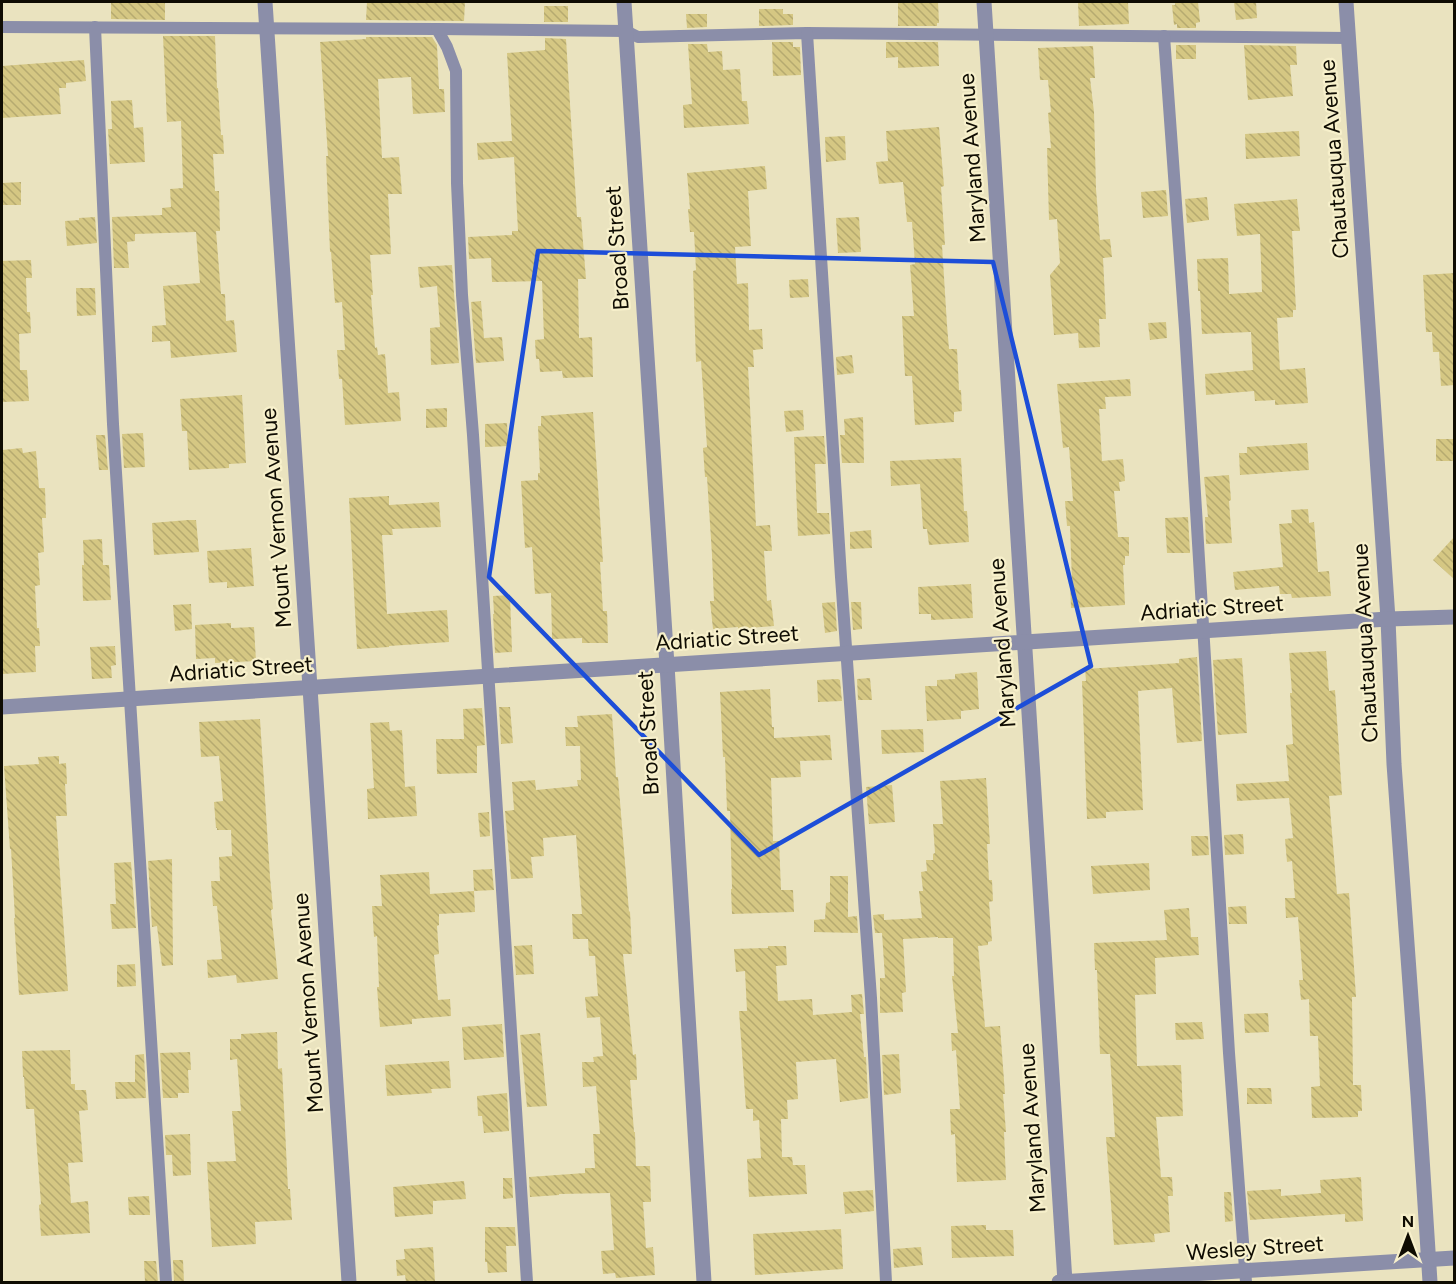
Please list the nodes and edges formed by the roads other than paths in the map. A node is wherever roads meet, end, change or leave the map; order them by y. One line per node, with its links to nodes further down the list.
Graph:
1 (265, 2): 7 (street, Mount Vernon Avenue)
2 (624, 2): 9 (street, Broad Street)
3 (984, 2): 11 (street, Maryland Avenue)
4 (1346, 2): 13 (street, Chautauqua Avenue)
5 (2, 27): 6 (lane)
6 (95, 27): 7 (lane); 22 (lane)
7 (267, 27): 8 (lane); 21 (street, Mount Vernon Avenue)
8 (437, 29): 9 (lane); 20 (lane)
9 (626, 31): 10 (lane); 19 (street, Broad Street)
10 (807, 33): 11 (lane); 18 (lane)
11 (987, 34): 12 (lane); 17 (street, Maryland Avenue)
12 (1164, 36): 13 (lane); 16 (lane)
13 (1348, 38): 15 (street, Chautauqua Avenue)
14 (1455, 617): 15 (street, Adriatic Street)
15 (1388, 619): 16 (street, Adriatic Street); 25 (street, Chautauqua Avenue)
16 (1202, 631): 17 (street, Adriatic Street); 26 (lane)
17 (1024, 642): 18 (street, Adriatic Street); 33 (street, Maryland Avenue)
18 (846, 653): 19 (street, Adriatic Street); 31 (lane)
19 (667, 665): 20 (street, Adriatic Street); 30 (street, Broad Street)
20 (488, 676): 21 (street, Adriatic Street); 29 (lane)
21 (310, 687): 22 (street, Adriatic Street); 28 (street, Mount Vernon Avenue)
22 (129, 699): 23 (street, Adriatic Street); 27 (lane)
23 (2, 707)
24 (1455, 1258): 25 (street, Wesley Street)
25 (1429, 1259): 26 (street, Wesley Street); 34 (street, Chautauqua Avenue)
26 (1245, 1277): 33 (street, Wesley Street)
27 (166, 1282)
28 (349, 1282)
29 (527, 1282)
30 (704, 1282)
31 (886, 1282)
32 (1059, 1282): 33 (street, Wesley Street)
33 (1065, 1282)
34 (1430, 1282)

